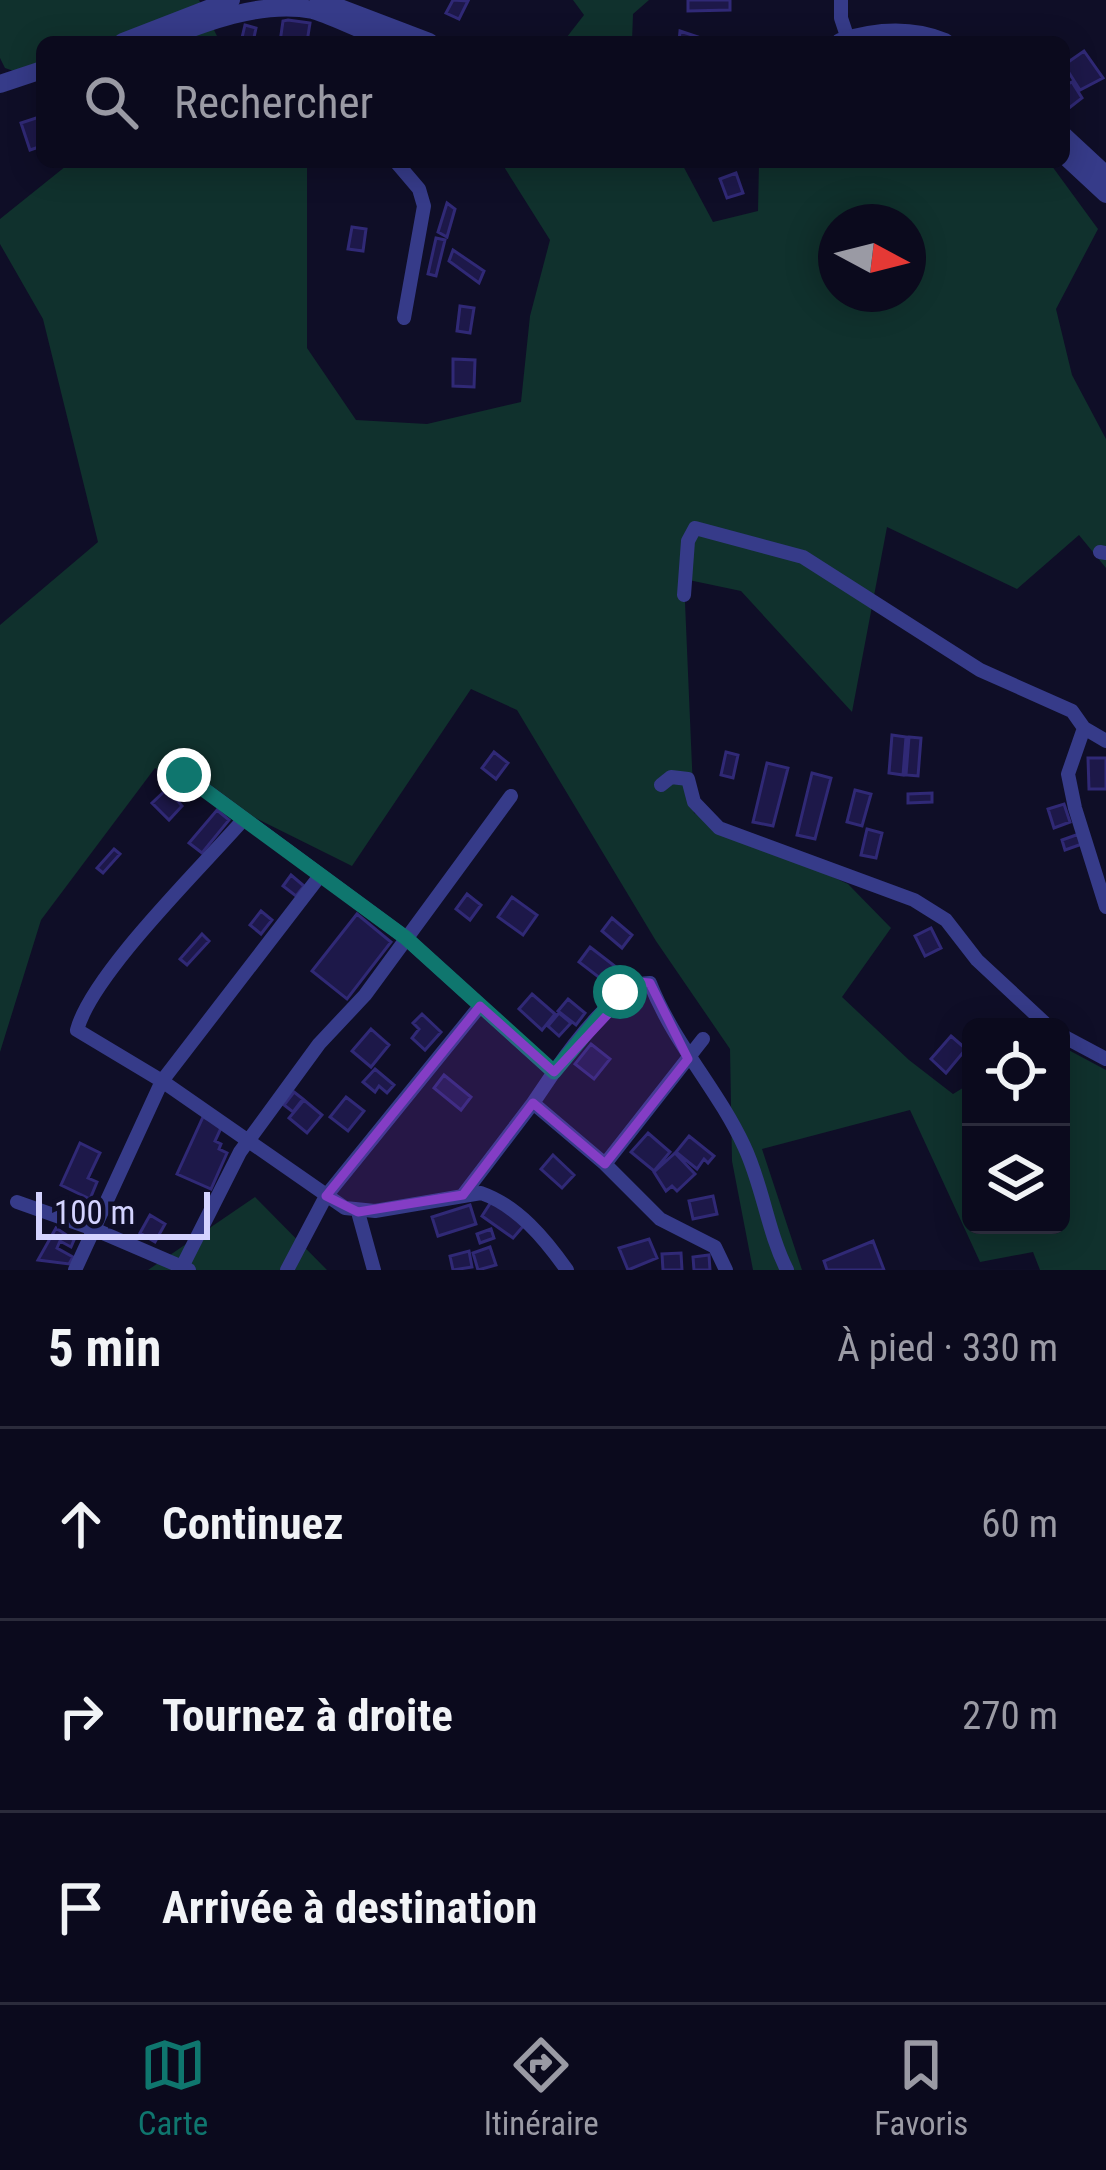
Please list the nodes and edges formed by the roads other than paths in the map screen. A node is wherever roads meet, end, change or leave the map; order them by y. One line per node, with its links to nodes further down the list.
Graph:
1 (231, 0): 4 (street)
2 (320, 0): 7 (street)
3 (841, 0): 8 (street)
4 (138, 36)
5 (172, 36): 6 (street)
6 (391, 36)
7 (394, 36)
8 (845, 36)
9 (871, 36): 10 (street)
10 (925, 36)
11 (36, 72): 12 (street)
12 (0, 84)
13 (36, 84): 14 (street)
14 (0, 96)
15 (1070, 142): 18 (street)
16 (1070, 160): 19 (street)
17 (400, 168): 20 (street)
18 (1106, 176)
19 (1106, 194)
20 (404, 318)
21 (684, 595): 22 (street)
22 (1084, 728): 23 (street); 29 (street)
23 (1106, 741)
24 (184, 775): 27 (street)
25 (661, 785): 32 (street)
26 (511, 796): 30 (street)
27 (243, 820): 28 (street); 38 (street)
28 (319, 877): 30 (street); 38 (street)
29 (1106, 907)
30 (406, 938): 31 (street); 40 (street)
31 (480, 1006): 37 (street); 43 (street)
32 (1038, 1018)
33 (703, 1039): 35 (street)
34 (1070, 1040): 36 (street)
35 (688, 1059): 37 (street); 41 (street); 53 (street)
36 (1106, 1059)
37 (554, 1072): 39 (street)
38 (162, 1081): 40 (street); 46 (street)
39 (532, 1103): 41 (street); 42 (street)
40 (248, 1141): 43 (street); 47 (street)
41 (604, 1164): 52 (street)
42 (463, 1195): 45 (street); 51 (street)
43 (326, 1196): 45 (street); 49 (street)
44 (17, 1202): 46 (street)
45 (358, 1213): 50 (street)
46 (96, 1230): 47 (street); 48 (street)
47 (186, 1268)
48 (75, 1270)
49 (286, 1270)
50 (374, 1270)
51 (567, 1270)
52 (726, 1270)
53 (787, 1270)

